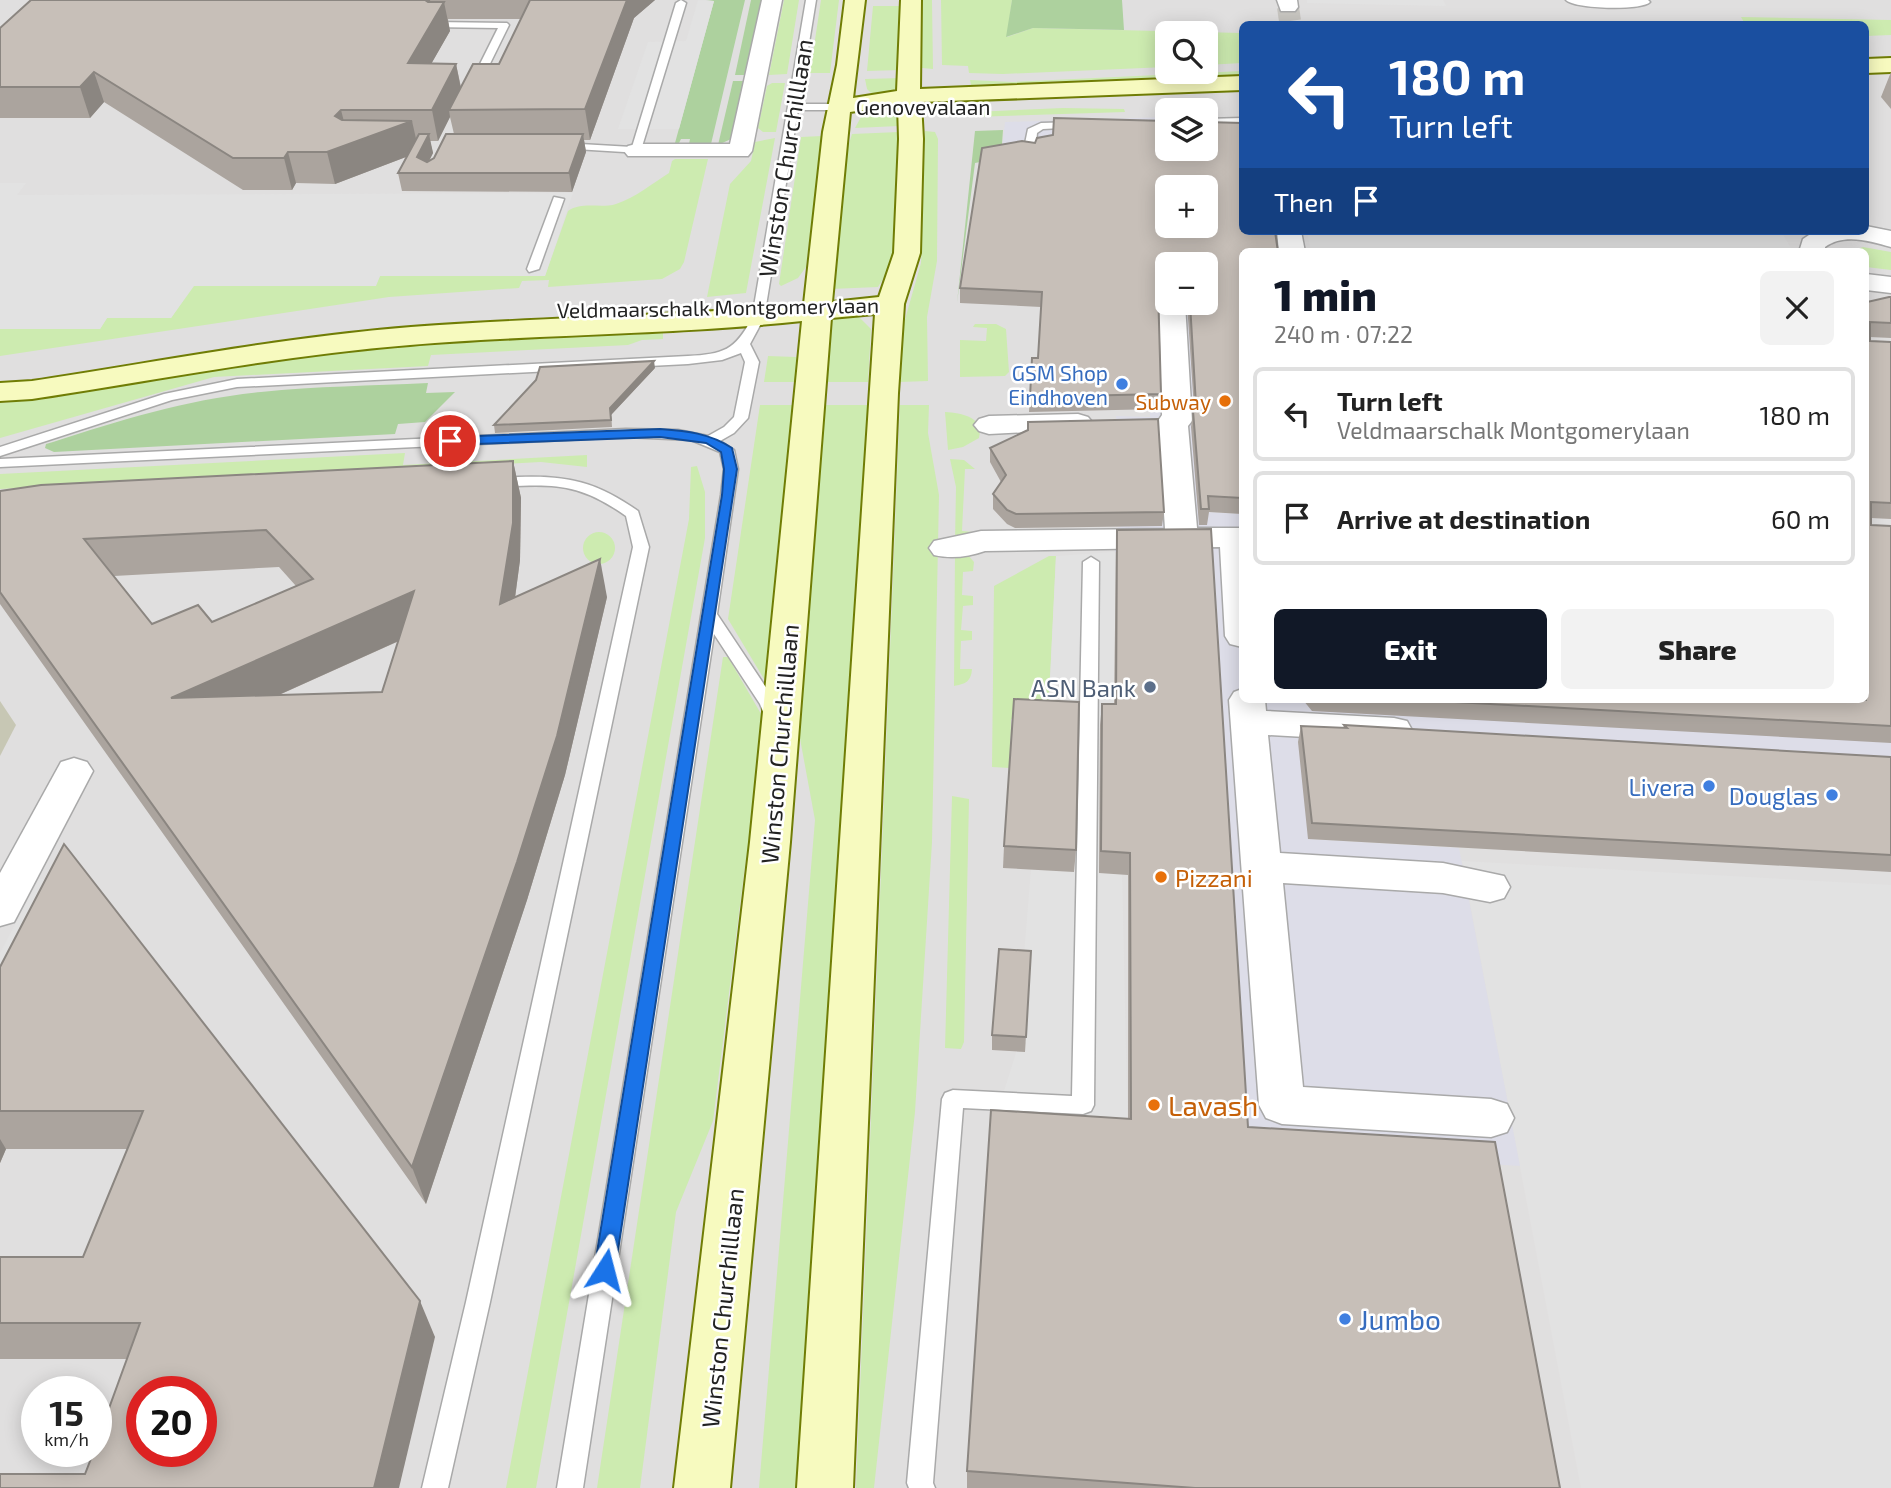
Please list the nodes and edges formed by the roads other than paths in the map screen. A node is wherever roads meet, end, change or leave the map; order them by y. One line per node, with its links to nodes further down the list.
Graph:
1 (772, 0): 23 (street, Winston Churchilllaan)
2 (811, 0): 17 (lane, Winston Churchilllaan)
3 (855, 0): 18 (main road, Winston Churchilllaan)
4 (911, 0): 16 (main road)
5 (1576, 0): 6 (street)
6 (1640, 2)
7 (681, 3): 23 (lane)
8 (434, 25): 15 (lane)
9 (1891, 52): 10 (main road)
10 (1869, 54)
11 (1891, 65): 12 (main road)
12 (1869, 66)
13 (1239, 83): 16 (main road, Genovevalaan)
14 (1239, 96): 16 (main road, Genovevalaan)
15 (468, 98)
16 (909, 103): 18 (main road, Genovevalaan); 34 (main road)
17 (792, 107): 18 (lane); 36 (lane, Winston Churchilllaan)
18 (840, 107): 35 (main road, Winston Churchilllaan)
19 (1239, 121): 20 (lane)
20 (1218, 122)
21 (1091, 125): 24 (lane)
22 (550, 146): 23 (lane)
23 (636, 150)
24 (1029, 153)
25 (558, 199): 31 (lane)
26 (1869, 216): 29 (street)
27 (1830, 235): 30 (street)
28 (1868, 235): 29 (street)
29 (1886, 237)
30 (1812, 248)
31 (533, 269)
32 (1869, 282): 33 (street)
33 (1891, 285)
34 (890, 304): 35 (main road, Veldmaarschalk Montgomerylaan); 63 (main road)
35 (817, 307): 36 (main road, Veldmaarschalk Montgomerylaan); 54 (main road, Winston Churchilllaan)
36 (759, 311): 38 (lane, Winston Churchilllaan); 39 (main road, Veldmaarschalk Montgomerylaan); 40 (main road, Veldmaarschalk Montgomerylaan)
37 (1173, 315): 48 (street)
38 (743, 344): 43 (lane); 44 (lane, Veldmaarschalk Montgomerylaan)
39 (0, 380)
40 (0, 392)
41 (1103, 422): 42 (street)
42 (989, 425)
43 (710, 440): 45 (lane); 51 (lane)
44 (0, 452)
45 (0, 463)
46 (474, 485): 60 (lane)
47 (1239, 536): 48 (street)
48 (1182, 538): 49 (street)
49 (945, 548)
50 (1091, 562): 64 (lane)
51 (710, 616): 54 (lane); 61 (lane)
52 (1248, 711): 53 (street); 56 (street)
53 (1430, 732)
54 (779, 734): 62 (main road, Winston Churchilllaan)
55 (74, 771): 58 (street)
56 (1263, 867): 57 (street); 59 (street)
57 (1490, 887)
58 (0, 911)
59 (1491, 1118)
60 (435, 1488)
61 (569, 1488)
62 (702, 1488)
63 (825, 1488)
64 (922, 1488)

